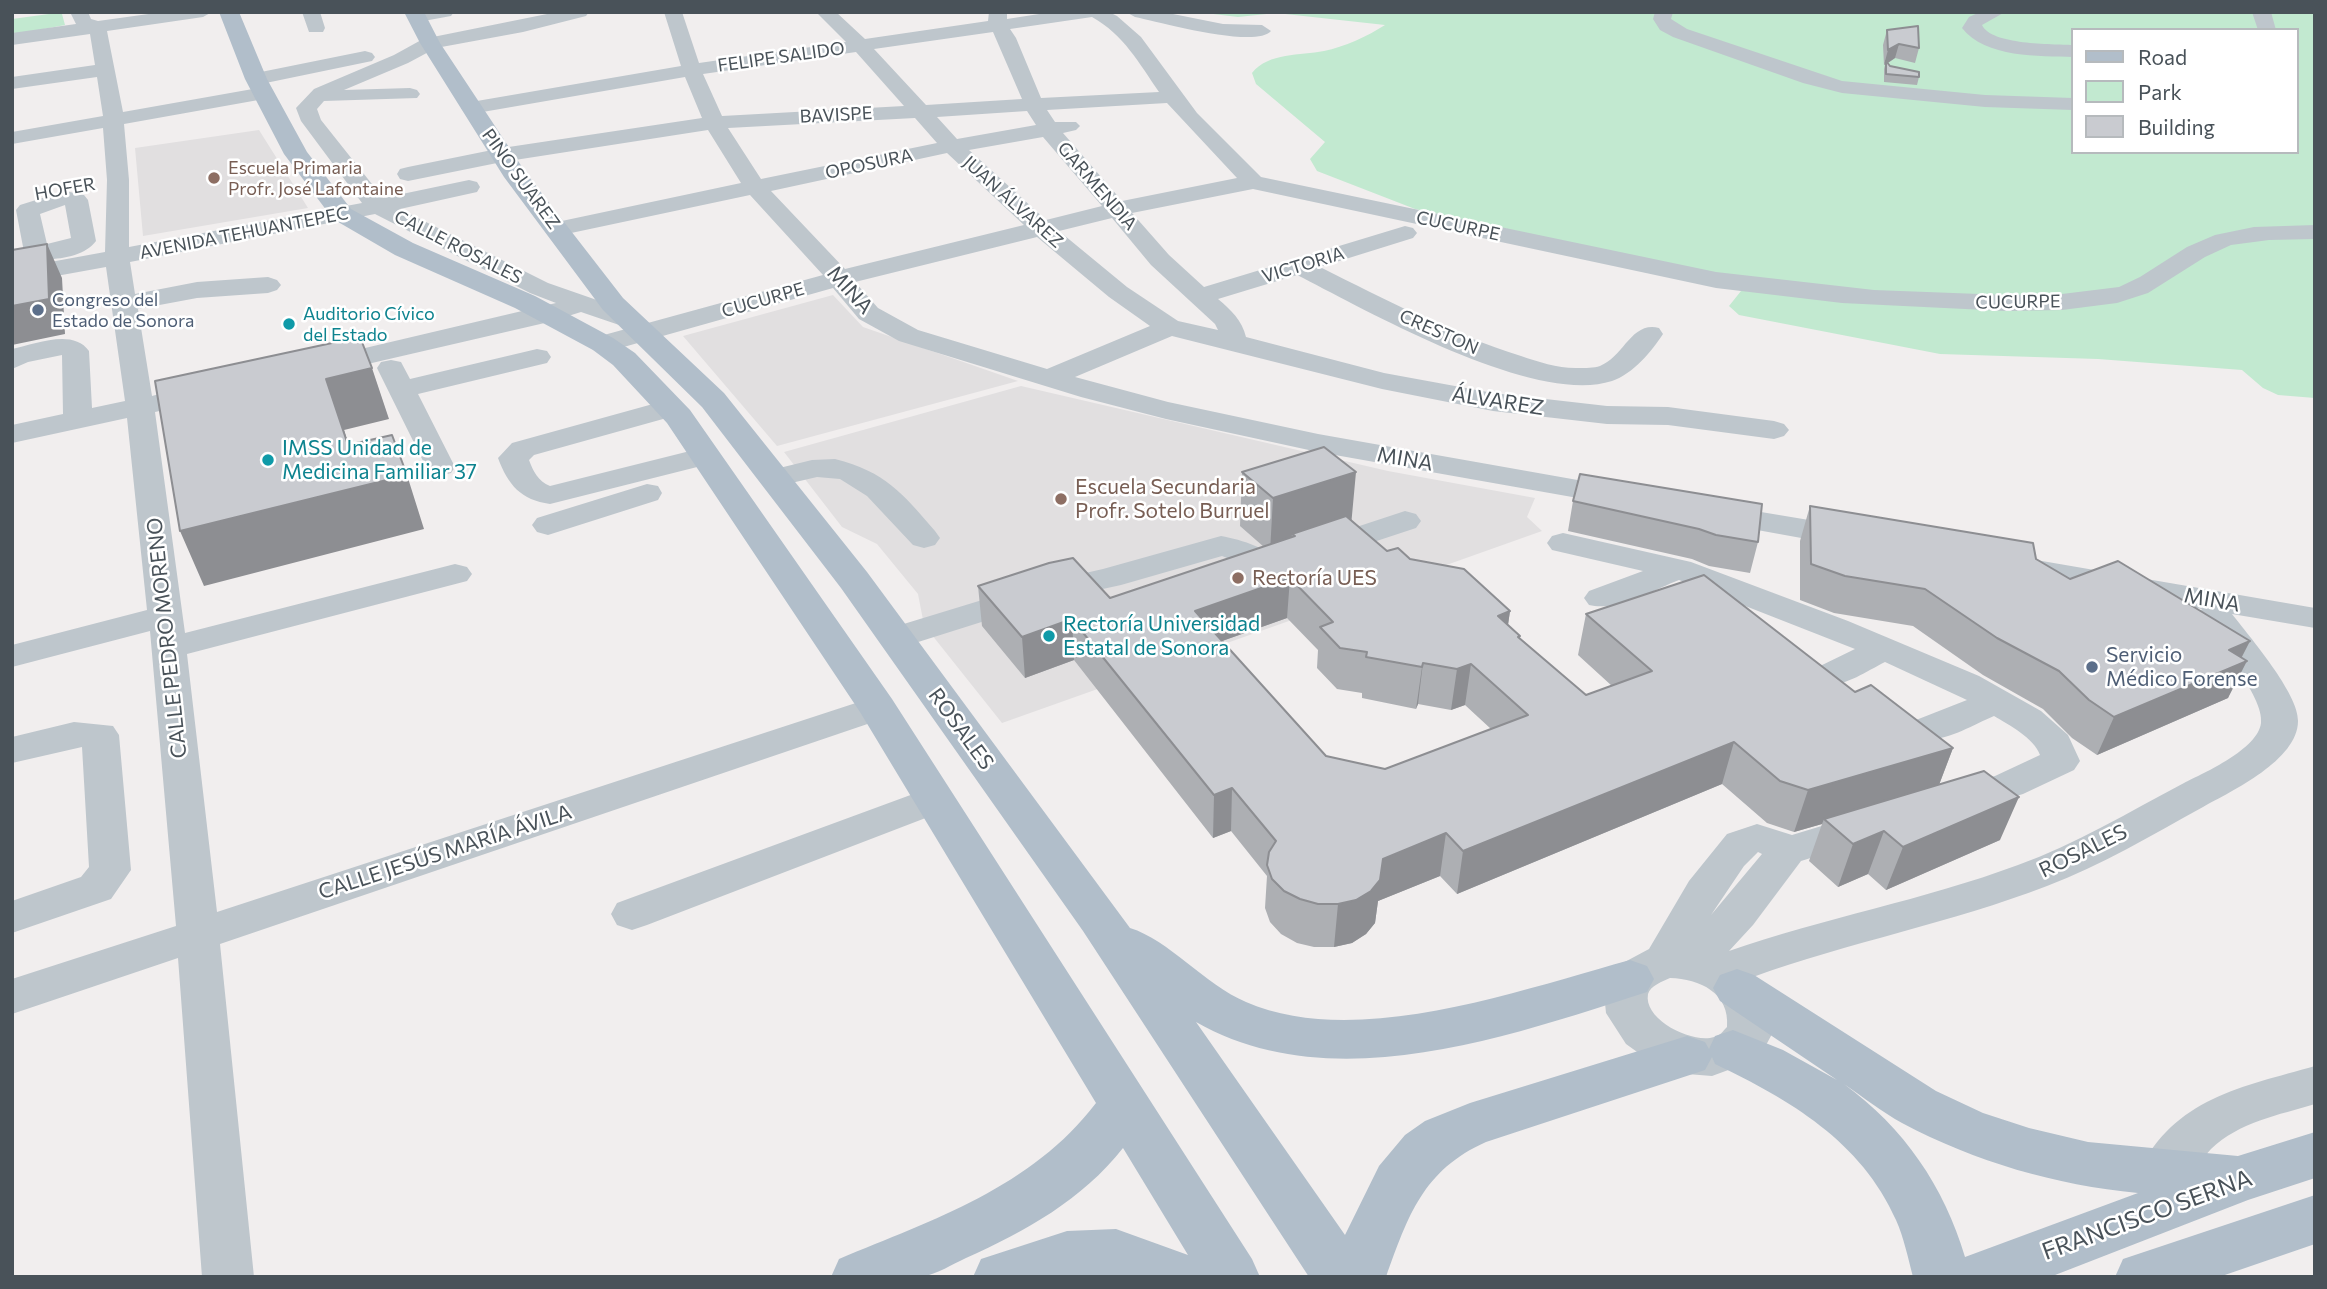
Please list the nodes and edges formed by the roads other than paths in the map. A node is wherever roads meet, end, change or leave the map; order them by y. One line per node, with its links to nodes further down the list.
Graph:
1 (79, 12): 16 (street)
2 (203, 12): 16 (street)
3 (229, 12): 28 (main road, CALLE ROSALES)
4 (444, 12): 13 (street)
5 (673, 12): 25 (street, MINA)
6 (825, 12): 22 (street, JUAN ÁLVAREZ)
7 (1094, 12): 15 (street, FELIPE SALIDO); 33 (street)
8 (1135, 12): 18 (street)
9 (1664, 12): 34 (street)
10 (1996, 12): 23 (street)
11 (2261, 12): 17 (street)
12 (571, 13): 21 (street)
13 (416, 15): 21 (main road, PINO SUAREZ)
14 (944, 16): 20 (street)
15 (998, 19): 20 (street, FELIPE SALIDO); 35 (street, GARMENDIA)
16 (96, 27): 19 (street); 27 (street, CALLE PEDRO MORENO)
17 (2267, 28)
18 (1262, 31)
19 (12, 39)
20 (890, 41): 22 (street, FELIPE SALIDO)
21 (430, 43): 32 (street); 36 (main road, PINO SUAREZ)
22 (860, 45): 25 (street, FELIPE SALIDO); 37 (street, JUAN ÁLVAREZ)
23 (2072, 51)
24 (389, 52): 28 (street)
25 (690, 70): 36 (street, FELIPE SALIDO); 40 (street, MINA)
26 (1929, 75): 29 (street)
27 (105, 76): 30 (street); 38 (street, CALLE PEDRO MORENO)
28 (260, 86): 38 (street); 52 (main road, CALLE ROSALES)
29 (2072, 86)
30 (20, 88)
31 (410, 94): 32 (street)
32 (313, 98): 50 (street, CALLE ROSALES)
33 (1177, 103): 35 (street, BAVISPE); 41 (street, OPOSURA); 47 (street)
34 (2072, 104)
35 (1034, 105): 37 (street, BAVISPE); 41 (street, GARMENDIA)
36 (471, 108): 44 (main road, PINO SUAREZ)
37 (919, 111): 40 (street, BAVISPE); 43 (street, JUAN ÁLVAREZ)
38 (113, 112): 39 (street); 42 (street); 46 (street, CALLE PEDRO MORENO)
39 (25, 119)
40 (713, 123): 44 (street, BAVISPE); 48 (street, MINA)
41 (1049, 130): 43 (street, OPOSURA); 51 (street, GARMENDIA)
42 (12, 138)
43 (951, 146): 48 (street, OPOSURA); 54 (street, JUAN ÁLVAREZ)
44 (509, 166): 45 (street); 50 (street, AVENIDA TEHUANTEPEC); 53 (main road, PINO SUAREZ)
45 (408, 174)
46 (118, 180): 49 (street, HOFER); 57 (street, CALLE PEDRO MORENO)
47 (1253, 182): 51 (street, CUCURPE); 55 (street, CUCURPE)
48 (756, 188): 53 (street, OPOSURA); 60 (street, MINA)
49 (12, 198)
50 (377, 206): 52 (street, AVENIDA TEHUANTEPEC); 63 (street, CALLE ROSALES)
51 (1119, 209): 54 (street, CUCURPE); 62 (street, GARMENDIA)
52 (342, 214): 57 (street, AVENIDA TEHUANTEPEC); 65 (main road, CALLE ROSALES)
53 (557, 229): 63 (main road, PINO SUAREZ)
54 (1042, 229): 60 (street, CUCURPE); 66 (street, JUAN ÁLVAREZ)
55 (2315, 232)
56 (1405, 233): 58 (street, VICTORIA)
57 (117, 259): 59 (street, AVENIDA TEHUANTEPEC); 64 (street, CALLE PEDRO MORENO)
58 (1298, 267): 62 (street, VICTORIA); 74 (street, CRESTON)
59 (12, 277)
60 (840, 278): 67 (street, CUCURPE); 75 (street, MINA)
61 (268, 285): 64 (street)
62 (1201, 296): 69 (street, GARMENDIA)
63 (592, 298): 65 (street); 67 (main road, PINO SUAREZ)
64 (124, 304): 78 (street, CALLE PEDRO MORENO)
65 (549, 314): 67 (main road, ROSALES); 70 (street)
66 (1169, 327): 69 (street, JUAN ÁLVAREZ); 75 (street)
67 (625, 332): 79 (main road, ROSALES); 86 (main road, ROSALES)
68 (1650, 334): 74 (street)
69 (1233, 339): 80 (street, ÁLVAREZ)
70 (384, 352): 73 (street); 76 (street)
71 (537, 357): 76 (street)
72 (12, 361): 81 (street)
73 (289, 374)
74 (1586, 377): 80 (street)
75 (1048, 379): 90 (street, MINA)
76 (402, 389): 85 (street)
77 (194, 395): 78 (street)
78 (140, 408): 81 (street); 102 (street, CALLE PEDRO MORENO)
79 (671, 408): 84 (main road, ROSALES); 84 (street)
80 (1580, 412): 82 (street, ÁLVAREZ)
81 (78, 420): 83 (street)
82 (1774, 430)
83 (12, 434)
84 (712, 465): 88 (street); 108 (main road, ROSALES)
85 (440, 467)
86 (774, 478): 89 (street); 103 (main road, ROSALES)
87 (1405, 521): 93 (street)
88 (548, 525)
89 (924, 538)
90 (1875, 541)
91 (1563, 543): 94 (street)
92 (1984, 561): 100 (street, MINA)
93 (1267, 567): 96 (street); 97 (street)
94 (1679, 569): 99 (street); 104 (street)
95 (454, 574): 102 (street)
96 (1226, 577)
97 (1109, 578): 98 (street); 103 (street)
98 (1186, 587)
99 (1601, 598)
100 (2204, 599): 101 (street, MINA); 118 (street, ROSALES)
101 (2315, 618)
102 (167, 632): 105 (street); 117 (street, CALLE PEDRO MORENO)
103 (896, 638): 116 (main road, ROSALES)
104 (1884, 649): 106 (street); 107 (street)
105 (12, 656)
106 (1829, 676)
107 (1996, 702): 109 (street); 112 (street)
108 (877, 708): 111 (main road, ROSALES); 117 (street, CALLE JESÚS MARÍA ÁVILA)
109 (1929, 729)
110 (12, 750): 115 (street)
111 (935, 799): 114 (street); 122 (main road, ROSALES)
112 (1931, 808)
113 (1892, 819): 118 (street)
114 (632, 914)
115 (12, 917)
116 (1099, 919): 118 (main road); 132 (main road, ROSALES)
117 (198, 934): 119 (street, CALLE JESÚS MARÍA ÁVILA); 127 (street, CALLE PEDRO MORENO)
118 (1688, 972): 120 (street); 120 (street); 124 (main road)
119 (13, 992)
120 (1710, 1053): 133 (main road); 134 (main road)
121 (2315, 1085): 124 (street)
122 (1126, 1103): 128 (main road); 131 (main road, ROSALES)
123 (2315, 1155): 125 (main road, FRANCISCO SERNA)
124 (2163, 1173): 125 (main road)
125 (2238, 1180): 135 (main road, FRANCISCO SERNA)
126 (2315, 1219): 136 (main road)
127 (228, 1277)
128 (859, 1277)
129 (1001, 1277): 130 (main road)
130 (1176, 1277)
131 (1232, 1277)
132 (1341, 1277)
133 (1357, 1277)
134 (1942, 1277)
135 (1980, 1277)
136 (2143, 1277)

